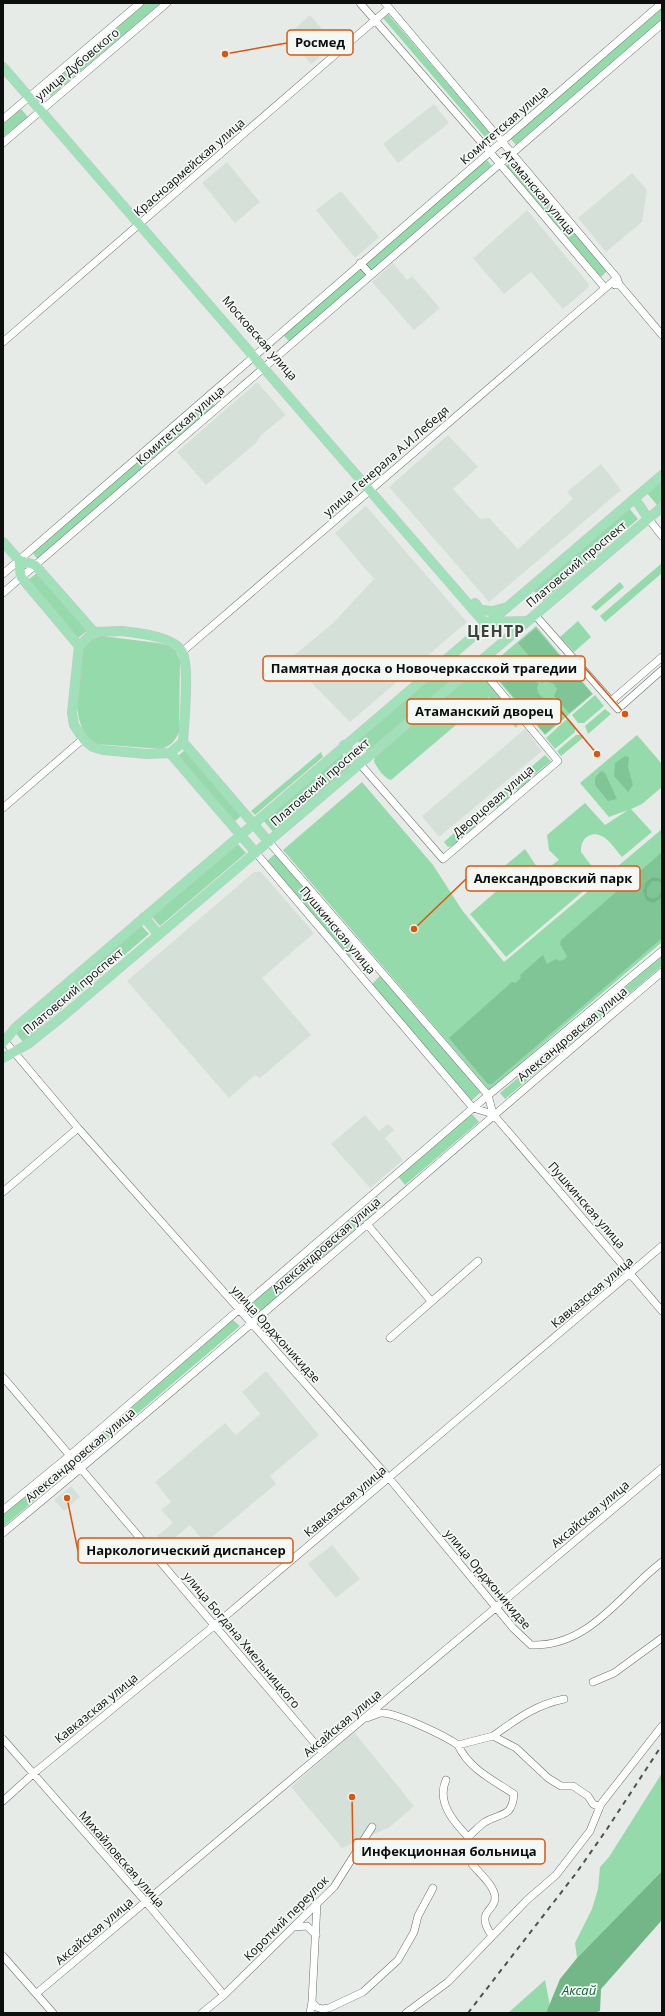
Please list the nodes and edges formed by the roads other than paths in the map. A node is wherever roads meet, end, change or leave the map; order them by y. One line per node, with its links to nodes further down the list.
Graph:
1 (140, 3): 10 (street, улица Дубовского)
2 (166, 3): 11 (street, улица Дубовского)
3 (360, 3): 6 (street, Атаманская улица)
4 (662, 3): 13 (street, Комитетская улица)
5 (387, 6): 6 (street, Красноармейская улица); 13 (street, Атаманская улица)
6 (375, 20): 15 (street, Атаманская улица); 18 (street, Красноармейская улица)
7 (662, 24): 16 (street, Комитетская улица)
8 (3, 60): 10 (main road, Московская улица)
9 (3, 67): 10 (main road, Московская улица)
10 (31, 96): 11 (main road, Московская улица); 12 (street, улица Дубовского)
11 (42, 109): 14 (street, улица Дубовского); 18 (main road, Московская улица)
12 (3, 120)
13 (501, 141): 15 (street, Комитетская улица); 16 (street, Атаманская улица)
14 (3, 142)
15 (490, 151): 17 (street, Атаманская улица); 19 (street, Комитетская улица)
16 (511, 153): 17 (street, Комитетская улица); 21 (street, Атаманская улица)
17 (500, 163): 20 (street, Комитетская улица); 22 (street, Атаманская улица)
18 (142, 223): 24 (street, Красноармейская улица); 25 (main road, Московская улица)
19 (360, 263): 20 (street); 25 (street, Комитетская улица)
20 (371, 275): 26 (street, Комитетская улица)
21 (618, 281): 22 (street); 23 (street, Атаманская улица)
22 (605, 288): 30 (street, улица Генерала А.И.Лебедя)
23 (662, 335)
24 (3, 342)
25 (255, 354): 26 (main road, Московская улица); 27 (street, Комитетская улица)
26 (265, 366): 28 (street, Комитетская улица); 30 (main road, Московская улица)
27 (143, 454): 28 (street); 36 (street, Комитетская улица)
28 (152, 464): 37 (street, Комитетская улица)
29 (662, 475): 31 (main road, Платовский проспект)
30 (371, 487): 41 (main road, Московская улица); 42 (main road, Московская улица); 49 (street, улица Генерала А.И.Лебедя)
31 (635, 498): 33 (main road); 41 (main road, Платовский проспект)
32 (662, 506): 33 (main road, Платовский проспект)
33 (648, 518): 34 (street); 43 (main road, Платовский проспект)
34 (662, 536)
35 (3, 542): 36 (main road)
36 (19, 560): 37 (main road); 38 (street, Комитетская улица); 39 (main road)
37 (35, 565): 39 (street, Комитетская улица); 46 (main road)
38 (3, 574)
39 (21, 577): 40 (street, Комитетская улица); 48 (main road)
40 (3, 593)
41 (508, 607): 45 (main road, Платовский проспект)
42 (476, 613): 45 (main road, Московская улица); 47 (main road)
43 (535, 615): 44 (main road, Платовский проспект); 53 (street)
44 (527, 621): 45 (main road); 51 (main road, Платовский проспект)
45 (490, 622): 47 (main road, Платовский проспект)
46 (94, 632): 48 (main road); 49 (main road)
47 (474, 634): 56 (main road, Платовский проспект)
48 (79, 646): 54 (main road)
49 (182, 652): 55 (main road)
50 (662, 657): 53 (street)
51 (477, 664): 58 (main road, Платовский проспект); 58 (street, Дворцовая улица)
52 (662, 670): 53 (street)
53 (611, 702)
54 (83, 740): 57 (main road); 59 (street)
55 (183, 742): 57 (main road); 60 (main road, Пушкинская улица)
56 (344, 745): 58 (main road); 60 (main road, Платовский проспект)
57 (170, 753): 61 (main road, Пушкинская улица)
58 (360, 764): 62 (main road, Платовский проспект)
59 (3, 808)
60 (252, 824): 61 (main road, Платовский проспект); 62 (main road, Пушкинская улица)
61 (241, 834): 63 (main road, Пушкинская улица); 64 (main road, Платовский проспект)
62 (269, 842): 63 (main road, Платовский проспект); 71 (street, Пушкинская улица)
63 (256, 853): 65 (main road, Платовский проспект); 72 (street, Пушкинская улица)
64 (144, 917): 65 (main road); 68 (main road, Платовский проспект)
65 (159, 935): 69 (main road, Платовский проспект)
66 (662, 951): 71 (street, Александровская улица)
67 (662, 972): 73 (street, Александровская улица)
68 (4, 1041): 69 (street, улица Орджоникидзе)
69 (14, 1051): 70 (main road, Платовский проспект); 74 (street, улица Орджоникидзе)
70 (3, 1058)
71 (488, 1095): 72 (street, Александровская улица); 73 (street, Пушкинская улица)
72 (473, 1108): 73 (street); 81 (street, Александровская улица)
73 (493, 1114): 76 (street, Александровская улица); 79 (street, Пушкинская улица)
74 (78, 1128): 75 (street); 81 (street, улица Орджоникидзе)
75 (3, 1192)
76 (367, 1224): 80 (street); 83 (street, Александровская улица)
77 (662, 1246): 79 (street, Кавказская улица)
78 (478, 1261): 80 (street)
79 (630, 1274): 82 (street, Пушкинская улица); 89 (street, Кавказская улица)
80 (431, 1302): 84 (street)
81 (239, 1310): 83 (street, улица Орджоникидзе); 86 (street, Александровская улица)
82 (662, 1312)
83 (252, 1325): 88 (street, Александровская улица); 89 (street, улица Орджоникидзе)
84 (390, 1338)
85 (3, 1377): 86 (street, улица Богдана Хмельницкого)
86 (69, 1456): 88 (street, улица Богдана Хмельницкого); 90 (street, Александровская улица)
87 (662, 1468): 93 (street, Аксайская улица)
88 (80, 1469): 91 (street, Александровская улица); 94 (street, улица Богдана Хмельницкого)
89 (389, 1478): 93 (street, улица Орджоникидзе); 94 (street, Кавказская улица)
90 (3, 1510)
91 (3, 1533)
92 (662, 1562): 93 (street, улица Орджоникидзе)
93 (496, 1608): 98 (street, Аксайская улица)
94 (215, 1625): 103 (street, улица Богдана Хмельницкого); 104 (street, Кавказская улица)
95 (662, 1638): 96 (street)
96 (593, 1682)
97 (564, 1698): 100 (street)
98 (362, 1720): 102 (street); 103 (street, Аксайская улица)
99 (662, 1726): 107 (street)
100 (493, 1736): 102 (street); 107 (street)
101 (3, 1739): 104 (street, Михайловская улица)
102 (458, 1745): 109 (street)
103 (323, 1753): 111 (street, Аксайская улица)
104 (34, 1773): 106 (street, Кавказская улица); 111 (street, Михайловская улица)
105 (446, 1780): 109 (street)
106 (3, 1801)
107 (600, 1807): 115 (street)
108 (372, 1827): 112 (street, Короткий переулок)
109 (468, 1837): 115 (street)
110 (433, 1888): 119 (street)
111 (146, 1902): 117 (street, Аксайская улица); 118 (street, Михайловская улица)
112 (317, 1903): 113 (street, Короткий переулок); 114 (street)
113 (292, 1928): 114 (street); 118 (street, Короткий переулок)
114 (316, 1935): 119 (street)
115 (492, 1936): 123 (street)
116 (3, 1956): 117 (street)
117 (37, 1993): 120 (street)
118 (224, 1995): 121 (street, Короткий переулок)
119 (312, 2002): 122 (street)
120 (53, 2013)
121 (202, 2013)
122 (310, 2013)
123 (406, 2013)

